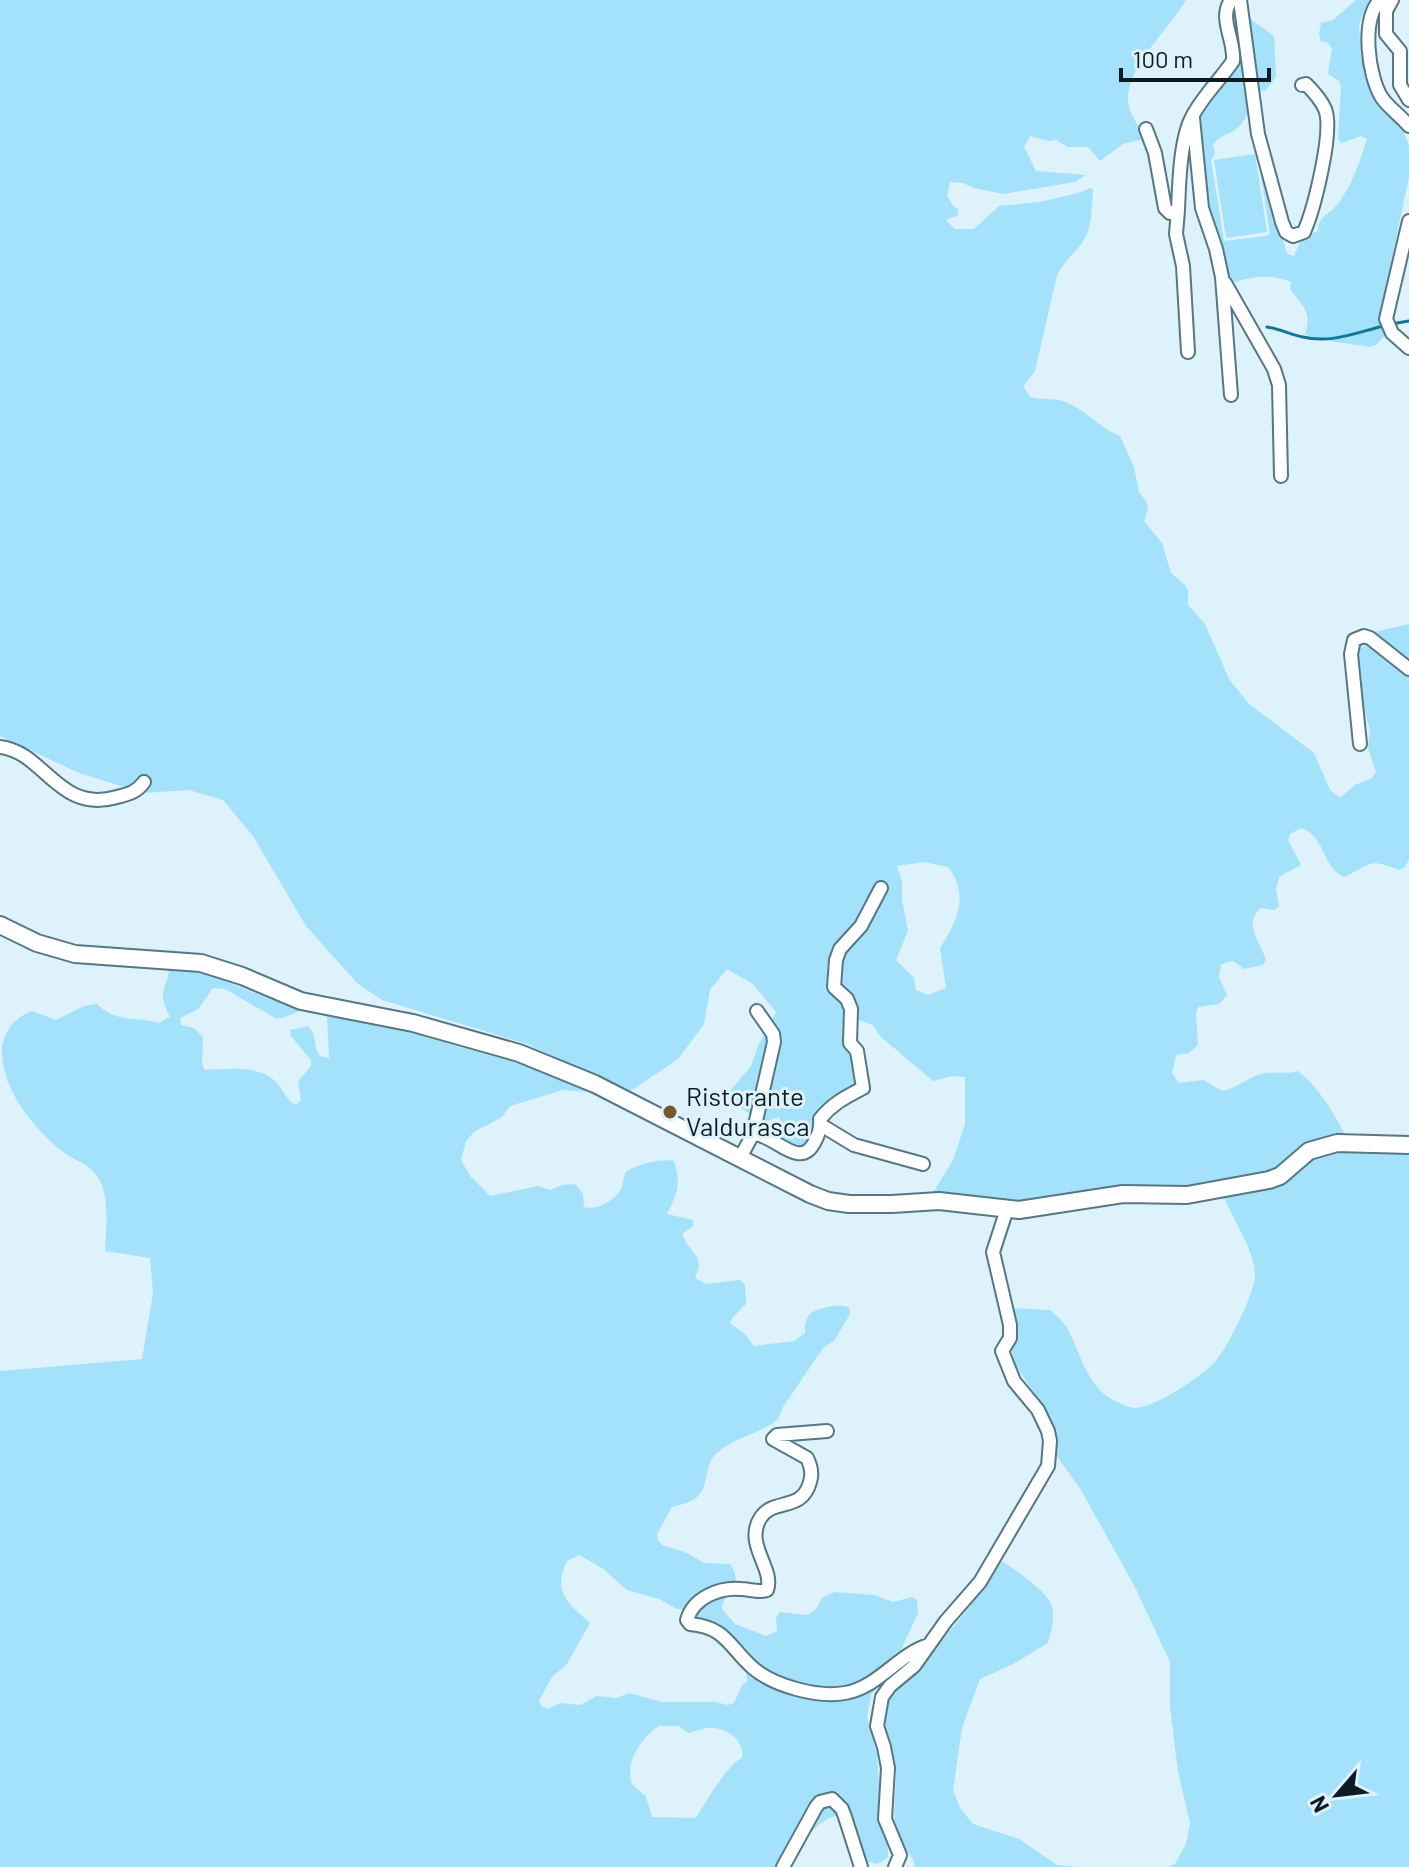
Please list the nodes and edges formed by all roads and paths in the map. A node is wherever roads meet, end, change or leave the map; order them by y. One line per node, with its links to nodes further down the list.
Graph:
1 (1231, 0): 7 (street)
2 (1240, 0): 5 (street)
3 (1380, 0): 8 (street)
4 (1392, 0): 6 (street)
5 (1302, 85)
6 (1409, 100)
7 (1192, 115): 10 (street); 12 (street)
8 (1409, 126)
9 (1146, 129): 10 (street)
10 (1178, 210): 14 (street)
11 (1409, 221): 13 (street)
12 (1222, 277): 15 (street); 16 (street)
13 (1409, 348)
14 (1188, 352)
15 (1231, 395)
16 (1281, 476)
17 (1409, 669): 18 (street)
18 (1360, 744)
19 (0, 747): 20 (street)
20 (144, 782)
21 (881, 888): 24 (street)
22 (0, 925): 27 (main road)
23 (757, 1011): 25 (street)
24 (821, 1125): 25 (street); 28 (street)
25 (753, 1134): 27 (street)
26 (1409, 1145): 29 (main road)
27 (740, 1158): 29 (main road)
28 (923, 1164)
29 (1007, 1209): 31 (street)
30 (827, 1431): 31 (street)
31 (929, 1645): 32 (street)
32 (901, 1863)
33 (783, 1867): 34 (street)
34 (861, 1867)

